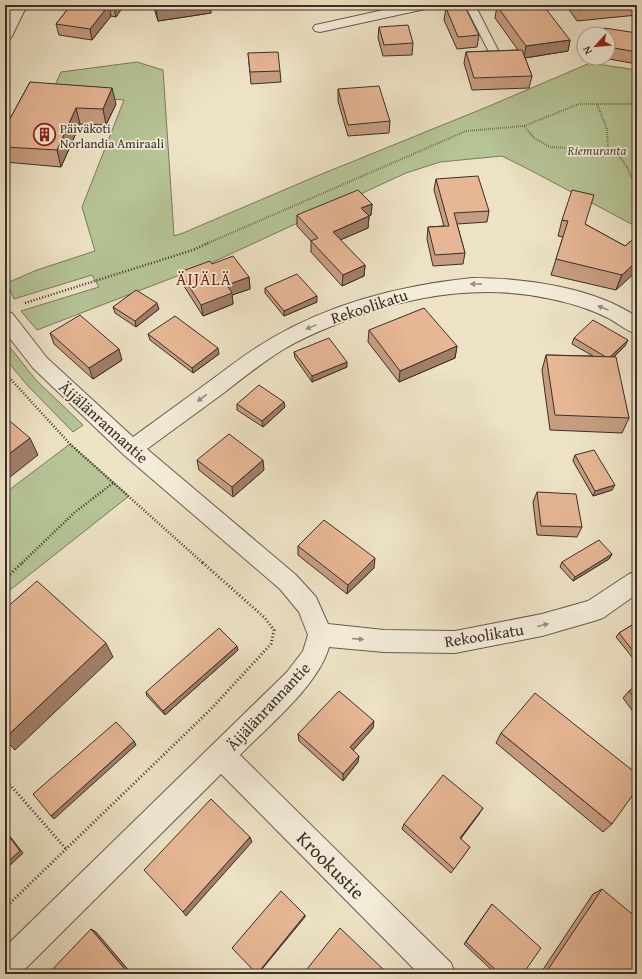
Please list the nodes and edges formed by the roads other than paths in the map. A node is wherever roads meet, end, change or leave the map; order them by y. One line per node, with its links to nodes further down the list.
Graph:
1 (20, 5): 5 (street)
2 (425, 5): 4 (street)
3 (470, 5): 6 (lane)
4 (320, 28)
5 (5, 36)
6 (494, 54)
7 (5, 318): 9 (street, Äijälänrannantie)
8 (636, 325): 9 (street, Rekoolikatu, one-way to 9)
9 (132, 449): 11 (street, Äijälänrannantie)
10 (637, 581): 11 (street, Rekoolikatu, one-way to 10)
11 (320, 635): 12 (street, Äijälänrannantie)
12 (221, 756): 13 (street, Äijälänrannantie); 14 (street, Krookustie)
13 (5, 968)
14 (440, 974)

